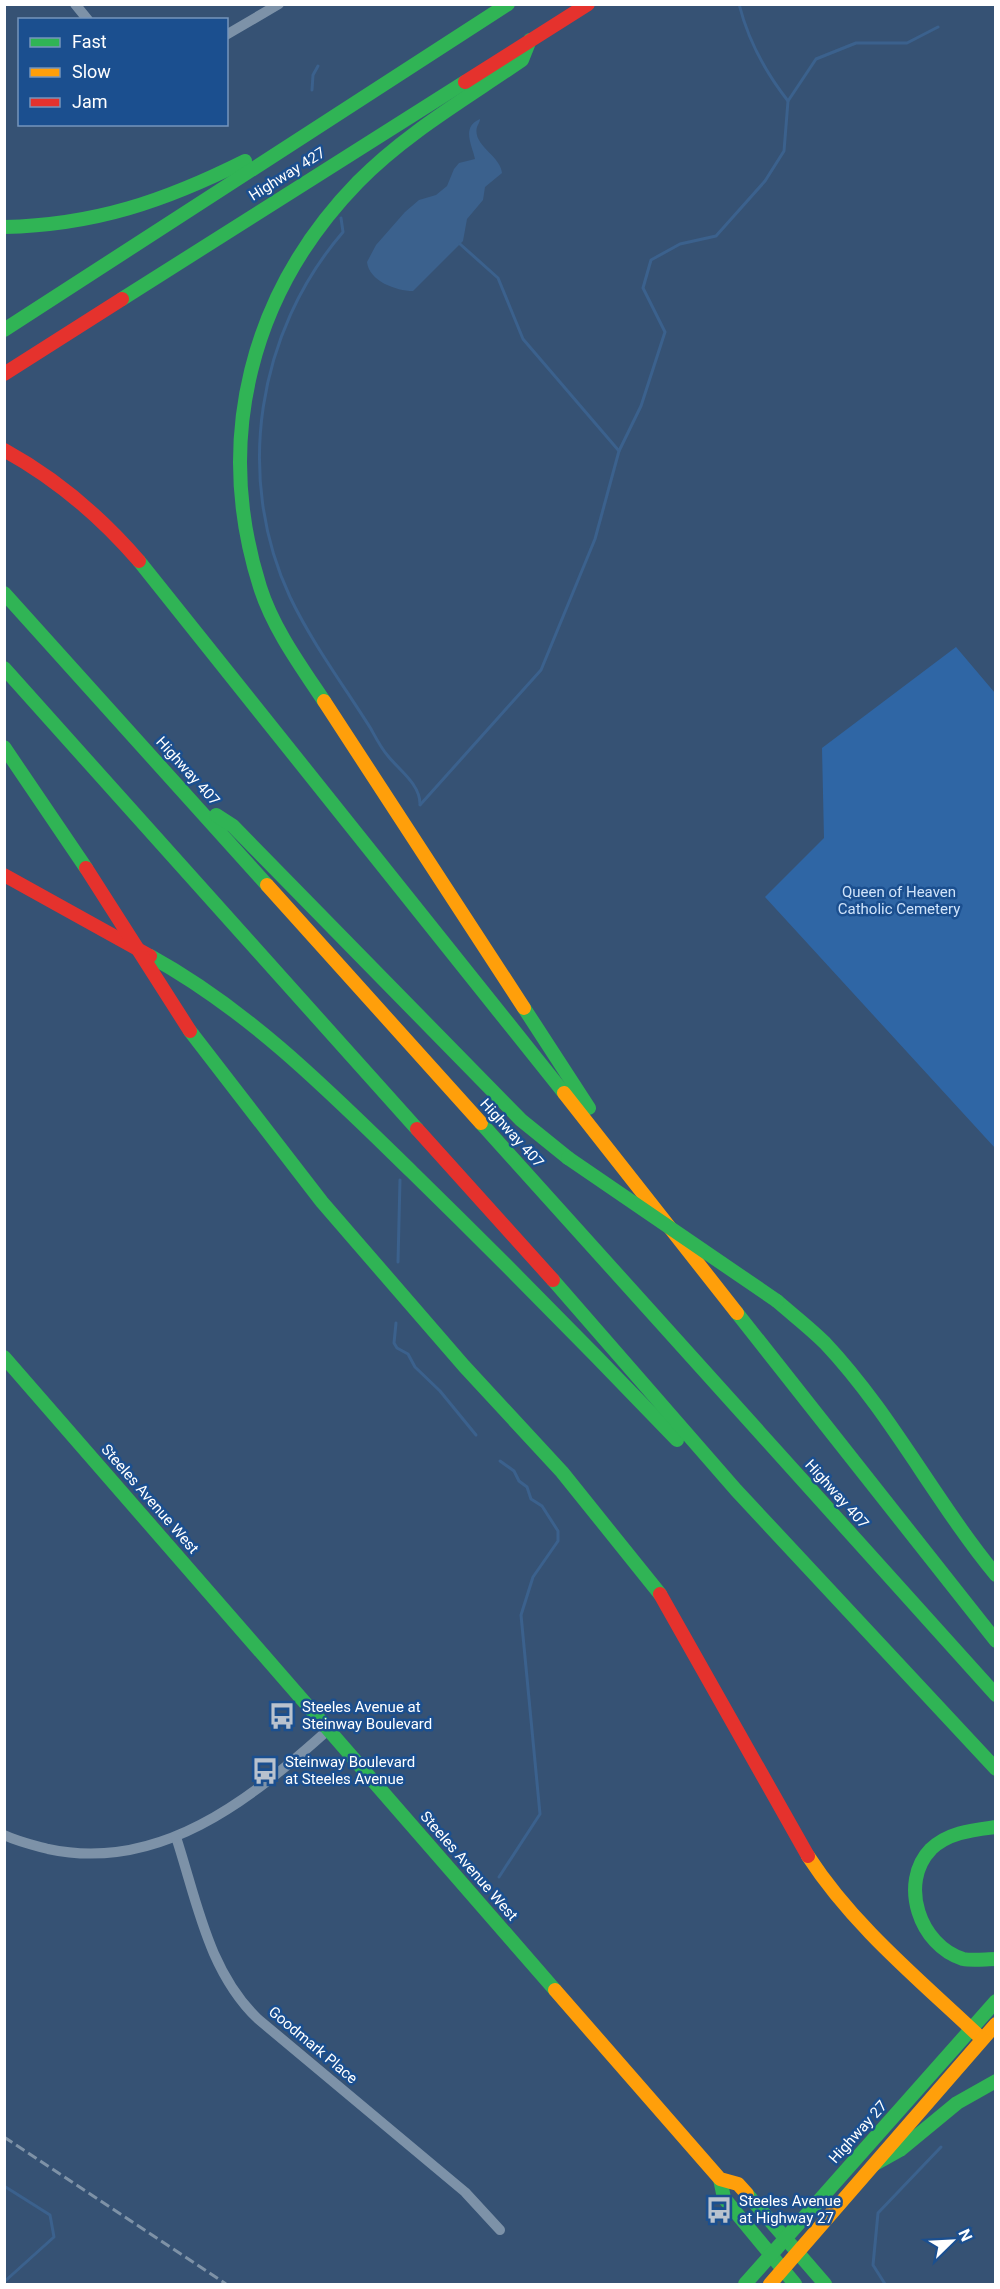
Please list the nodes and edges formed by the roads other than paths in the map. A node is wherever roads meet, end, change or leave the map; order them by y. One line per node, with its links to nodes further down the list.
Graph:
1 (75, 4): 5 (street)
2 (279, 4): 6 (street)
3 (508, 4): 8 (main road, Highway 427)
4 (588, 4): 7 (main road, Highway 427)
5 (86, 18)
6 (228, 34)
7 (530, 40): 11 (main road, Highway 427); 20 (main road)
8 (347, 109): 9 (main road); 10 (main road, Highway 427)
9 (4, 227)
10 (4, 330)
11 (4, 374)
12 (4, 450): 20 (main road)
13 (4, 593): 16 (main road, Highway 407)
14 (4, 668): 22 (main road)
15 (4, 747): 34 (main road, bridge)
16 (191, 800): 23 (main road, bridge); 25 (main road, Highway 407)
17 (4, 875): 19 (main road)
18 (4, 891): 19 (main road)
19 (81, 916): 22 (main road)
20 (621, 1168): 24 (main road)
21 (4, 1357): 26 (main road, Steeles Avenue West)
22 (736, 1490): 27 (main road)
23 (996, 1578)
24 (996, 1641)
25 (996, 1695)
26 (328, 1730): 30 (street); 38 (main road, Steeles Avenue West)
27 (996, 1769)
28 (996, 1827): 31 (main road)
29 (4, 1835): 30 (street)
30 (176, 1837): 39 (street, Goodmark Place)
31 (996, 1959)
32 (996, 2001): 34 (main road, Highway 27)
33 (996, 2024): 35 (main road)
34 (971, 2029): 35 (main road); 40 (main road, Highway 27)
35 (982, 2039): 37 (main road)
36 (996, 2081): 37 (main road)
37 (875, 2164): 42 (main road)
38 (720, 2179): 40 (main road, Steeles Avenue West); 41 (main road, Steeles Avenue West)
39 (500, 2230)
40 (785, 2239): 41 (main road, Highway 27); 42 (main road, Steeles Avenue West)
41 (771, 2254): 43 (main road, Steeles Avenue West); 44 (main road, Highway 27)
42 (797, 2254): 43 (main road); 47 (main road, Steeles Avenue West)
43 (783, 2271): 45 (main road); 46 (main road, Steeles Avenue West)
44 (745, 2284)
45 (770, 2284)
46 (795, 2284)
47 (825, 2284)

